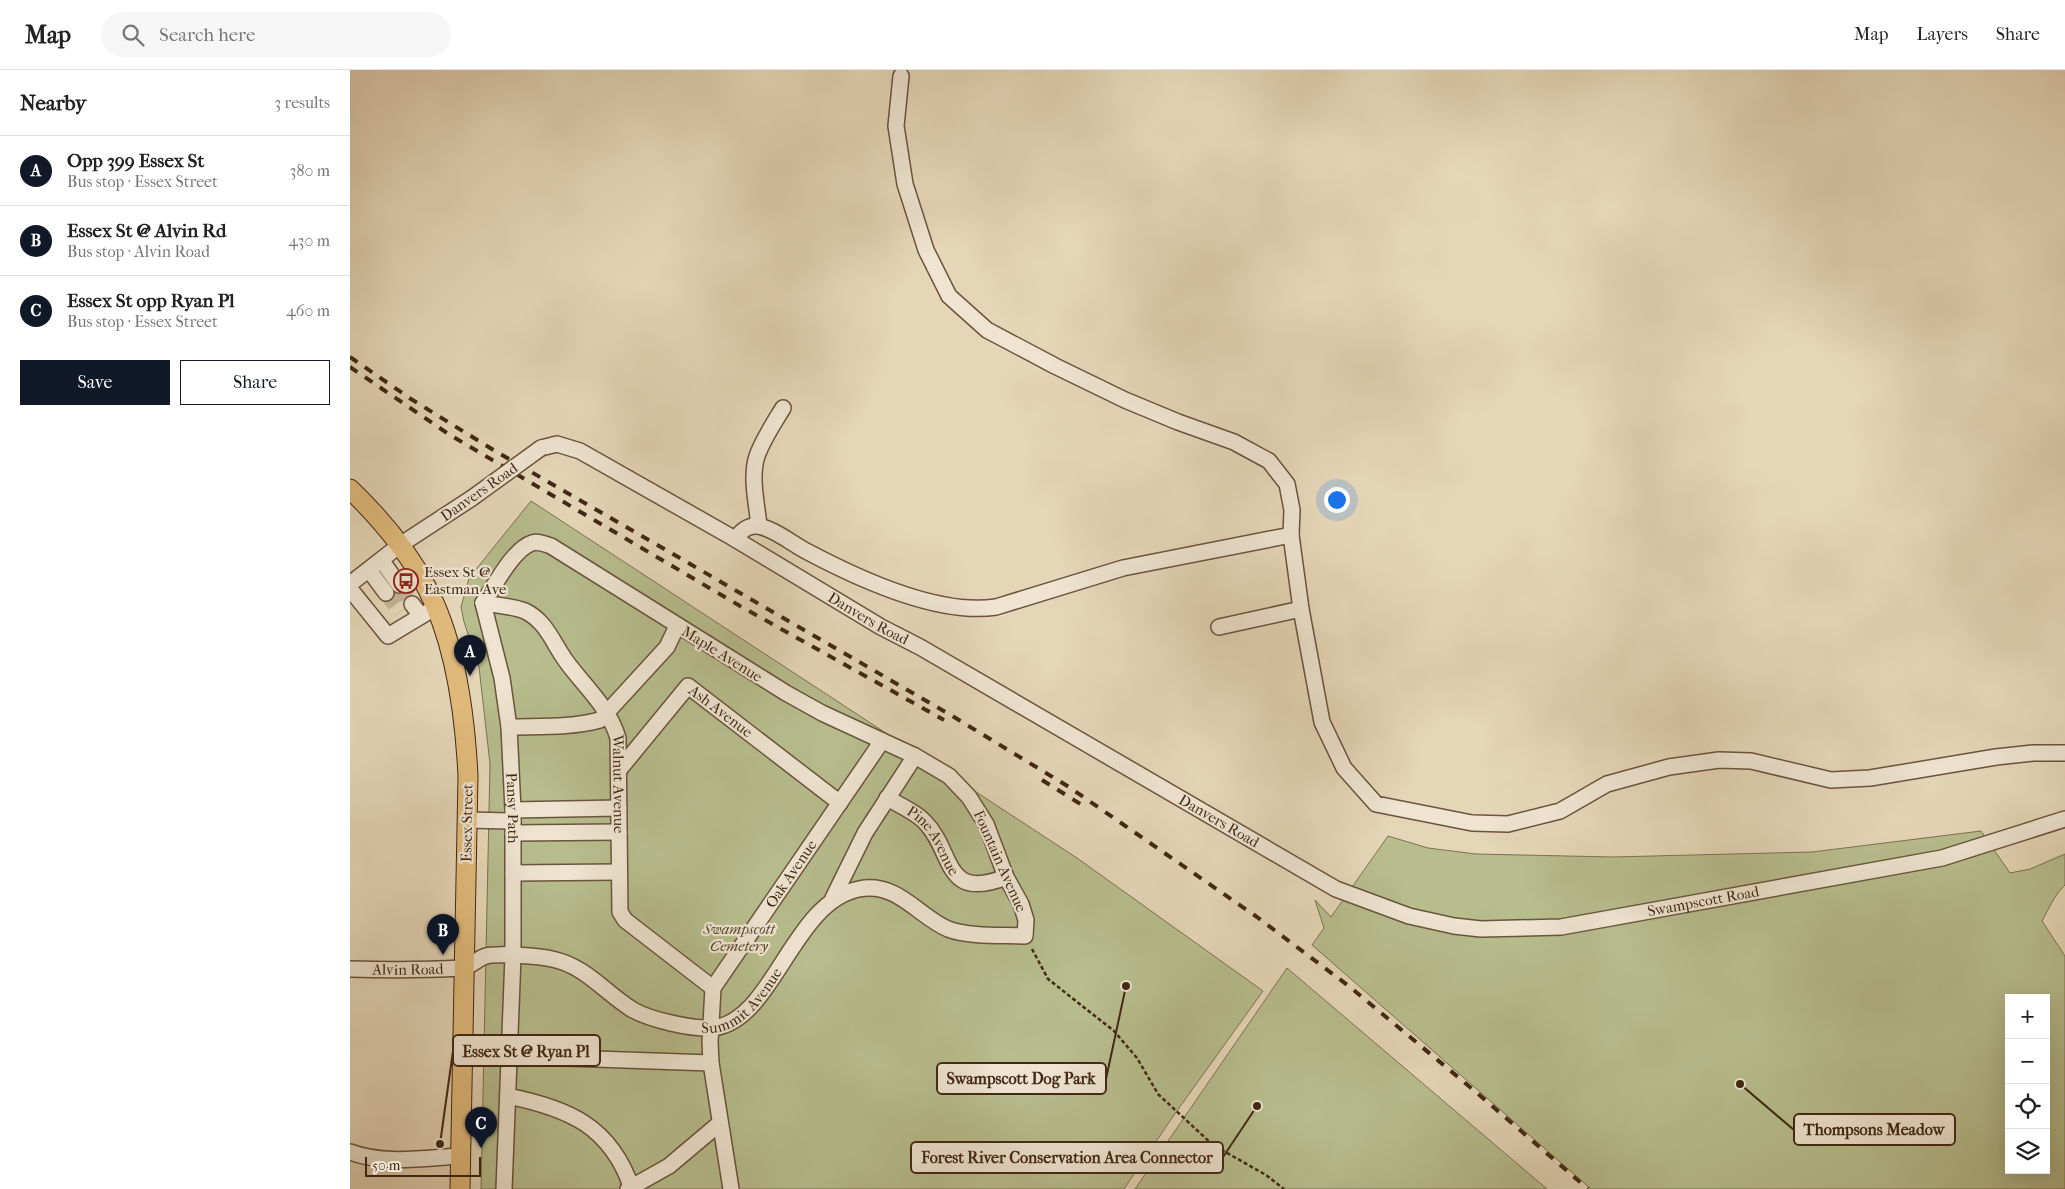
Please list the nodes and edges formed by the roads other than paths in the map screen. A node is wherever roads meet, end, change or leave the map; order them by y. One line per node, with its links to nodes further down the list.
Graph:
1 (901, 76): 5 (street)
2 (783, 408): 4 (street)
3 (350, 489): 7 (main road, Essex Street)
4 (759, 526): 5 (street); 6 (street)
5 (1291, 535): 13 (street)
6 (735, 539): 7 (street, Danvers Road, bridge); 33 (street, Danvers Road)
7 (400, 545): 8 (street, Danvers Road); 14 (main road, Essex Street)
8 (382, 561): 9 (street, Danvers Road); 9 (street)
9 (369, 570): 10 (street, Danvers Road)
10 (350, 584)
11 (350, 589): 14 (street)
12 (483, 603): 15 (street, Maple Avenue); 17 (street, Walnut Avenue); 18 (street, Pansy Path)
13 (1301, 609): 16 (street); 20 (street)
14 (416, 613): 27 (main road, Essex Street)
15 (677, 626): 17 (street); 19 (street, Maple Avenue)
16 (1219, 627)
17 (608, 713): 18 (street); 22 (street, Walnut Avenue)
18 (509, 727): 28 (street, Pansy Path)
19 (882, 740): 21 (street, Maple Avenue); 24 (street, Oak Avenue)
20 (2065, 753)
21 (915, 756): 23 (street); 32 (street, Fountain Avenue)
22 (619, 770): 24 (street, Ash Avenue); 25 (street, Walnut Avenue)
23 (887, 798): 32 (street, Pine Avenue); 34 (street)
24 (840, 803): 39 (street, Oak Avenue)
25 (619, 808): 28 (street); 29 (street, Walnut Avenue)
26 (2065, 819): 33 (street, Swampscott Road)
27 (467, 820): 28 (street); 37 (main road, Essex Street)
28 (513, 821): 29 (street); 31 (street, Pansy Path)
29 (619, 832): 30 (street, Walnut Avenue)
30 (619, 872): 31 (street); 39 (street, Walnut Avenue)
31 (513, 873): 36 (street, Pansy Path)
32 (1006, 877): 35 (street, Fountain Avenue)
33 (1341, 891)
34 (833, 898): 35 (street, Summit Avenue); 40 (street, Summit Avenue)
35 (1025, 936)
36 (513, 956): 37 (street, Summit Avenue); 40 (street, Summit Avenue); 41 (street, Pansy Path)
37 (465, 968): 38 (street, Alvin Road); 46 (main road, Essex Street)
38 (350, 969)
39 (713, 988): 40 (street)
40 (711, 1028): 42 (street)
41 (508, 1056): 42 (street); 43 (street, Pansy Path)
42 (711, 1063): 44 (street)
43 (508, 1096): 47 (street); 49 (street, Pansy Path)
44 (720, 1123): 47 (street); 50 (street)
45 (350, 1152): 46 (street)
46 (461, 1156): 48 (main road, Essex Street)
47 (630, 1188)
48 (460, 1189)
49 (504, 1189)
50 (731, 1189)

